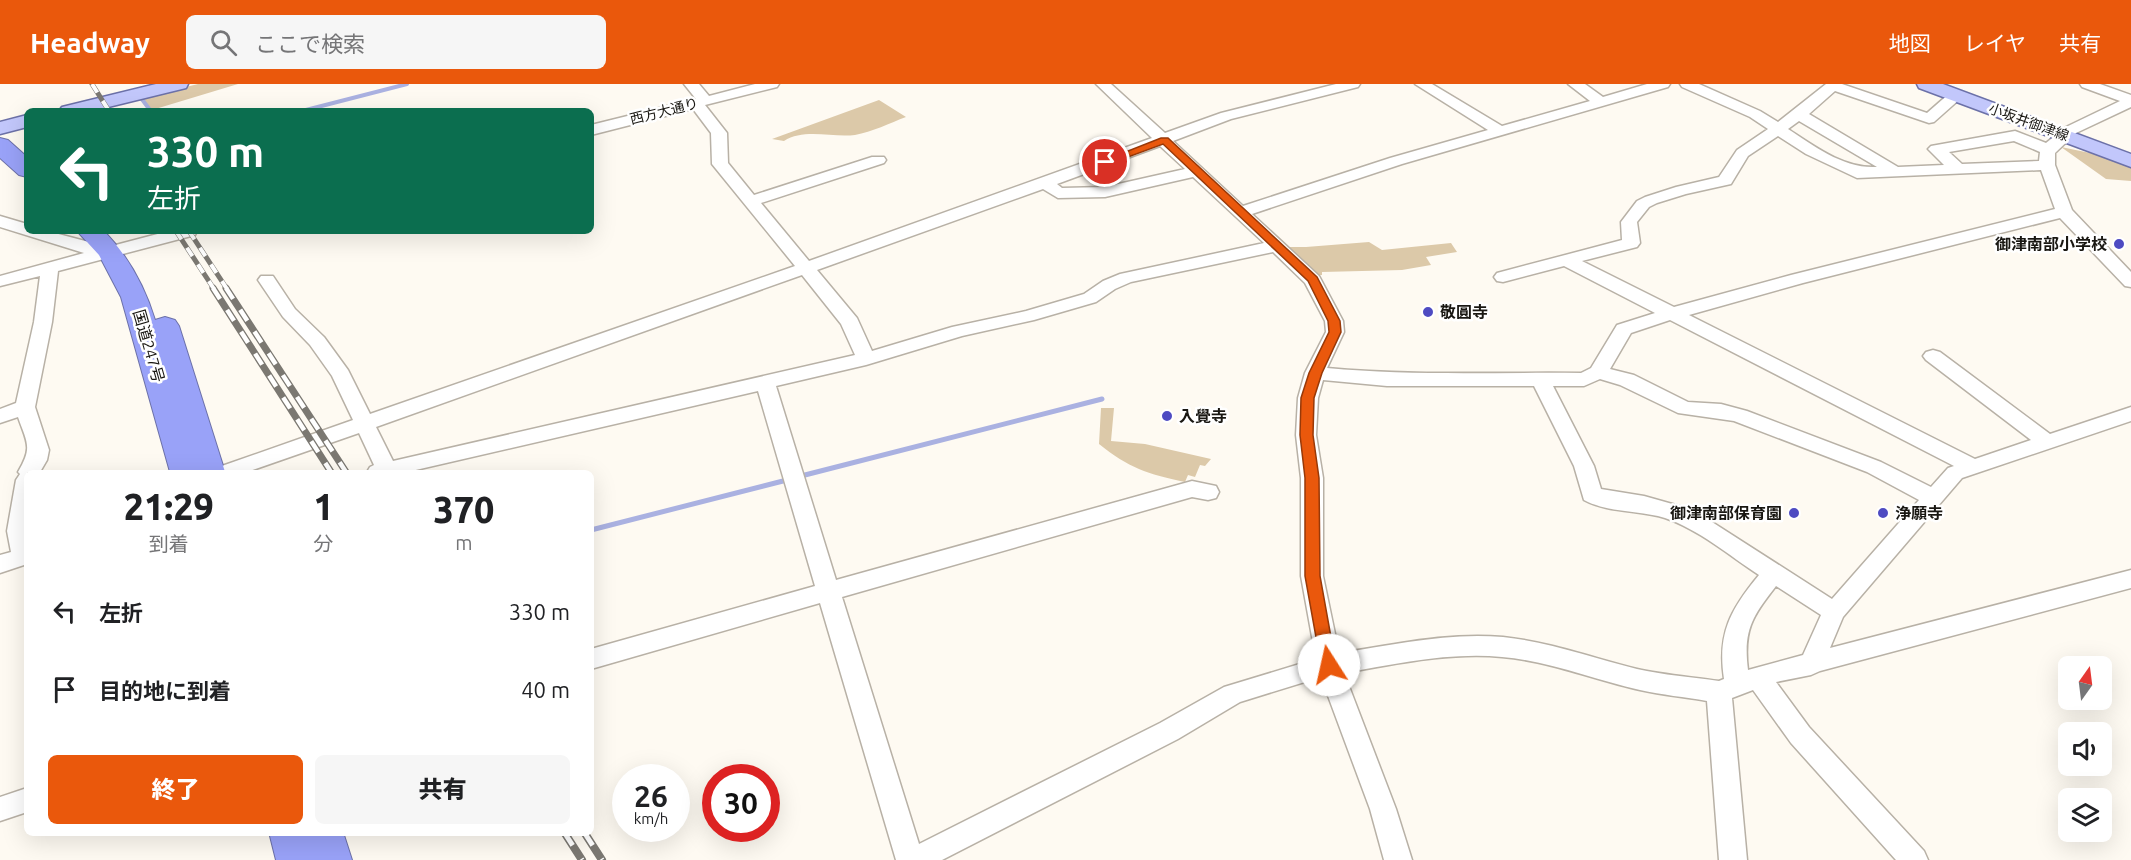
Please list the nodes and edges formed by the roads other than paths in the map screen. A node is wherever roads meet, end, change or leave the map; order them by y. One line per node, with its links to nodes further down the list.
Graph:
1 (179, 84): 17 (main road)
2 (691, 84): 16 (street)
3 (772, 84): 16 (street, 西方大通り)
4 (1103, 84): 23 (street)
5 (1353, 84): 23 (street)
6 (1422, 84): 21 (street)
7 (1575, 84): 15 (street)
8 (1663, 84): 15 (street)
9 (1687, 84): 18 (street)
10 (1926, 84): 13 (main road, 小坂井御津線)
11 (2087, 84): 14 (street)
12 (1834, 85): 13 (street); 18 (street)
13 (1956, 95): 22 (main road, 小坂井御津線)
14 (2131, 100): 22 (street)
15 (1600, 101): 21 (street)
16 (701, 102): 20 (street, 西方大通り); 33 (street)
17 (81, 108)
18 (1788, 123): 31 (street); 31 (street); 43 (street)
19 (7, 129): 24 (highway); 28 (highway)
20 (594, 129)
21 (1499, 130): 34 (street)
22 (2066, 135): 25 (street); 27 (main road, 小坂井御津線)
23 (1165, 140): 30 (street); 32 (street)
24 (24, 143)
25 (2048, 158): 29 (street); 29 (street); 35 (street)
26 (878, 160): 33 (street)
27 (2131, 161)
28 (24, 164)
29 (1958, 169): 31 (street)
30 (1197, 171): 32 (street); 34 (street)
31 (1894, 171)
32 (1045, 183): 45 (street)
33 (751, 201): 45 (street)
34 (1240, 212): 42 (street)
35 (2064, 212): 48 (street); 50 (street)
36 (0, 221): 37 (street)
37 (24, 228)
38 (41, 234): 41 (street)
39 (97, 234): 41 (highway, 国道247号)
40 (178, 234): 41 (street)
41 (119, 243): 44 (street); 64 (highway, 国道247号); 65 (highway, 国道247号)
42 (1276, 246): 52 (street); 54 (street)
43 (1568, 261): 46 (street); 50 (street)
44 (50, 267): 49 (street); 57 (street)
45 (805, 267): 52 (street); 60 (street)
46 (1503, 278)
47 (267, 280): 60 (street)
48 (2131, 282)
49 (3, 283)
50 (1670, 314): 53 (street); 62 (street)
51 (1933, 356): 61 (street)
52 (866, 359): 56 (street)
53 (1598, 372): 55 (street); 71 (street)
54 (1315, 373): 55 (street); 80 (street)
55 (1540, 379): 75 (street)
56 (765, 382): 68 (street); 77 (street)
57 (25, 407): 59 (street); 63 (street)
58 (2131, 414): 61 (street)
59 (0, 416)
60 (363, 423): 66 (street); 67 (street)
61 (2047, 442): 62 (street)
62 (1972, 466): 71 (street)
63 (30, 470)
64 (184, 470)
65 (209, 470)
66 (232, 470)
67 (381, 470)
68 (385, 470)
69 (1208, 492): 77 (street)
70 (24, 497): 72 (street)
71 (1934, 498): 78 (street)
72 (24, 552)
73 (24, 556): 74 (street)
74 (0, 564)
75 (1773, 574): 78 (street); 82 (street)
76 (2131, 579): 81 (street)
77 (829, 593): 79 (street); 89 (street)
78 (1834, 612): 81 (street)
79 (594, 658)
80 (1329, 665): 82 (street); 89 (street); 90 (street)
81 (1811, 665): 82 (street)
82 (1738, 685): 91 (street); 92 (street)
83 (24, 801): 84 (street)
84 (0, 809)
85 (290, 836): 87 (highway)
86 (323, 836): 88 (highway)
87 (297, 860)
88 (330, 860)
89 (912, 860)
90 (1398, 860)
91 (1733, 860)
92 (1914, 860)

